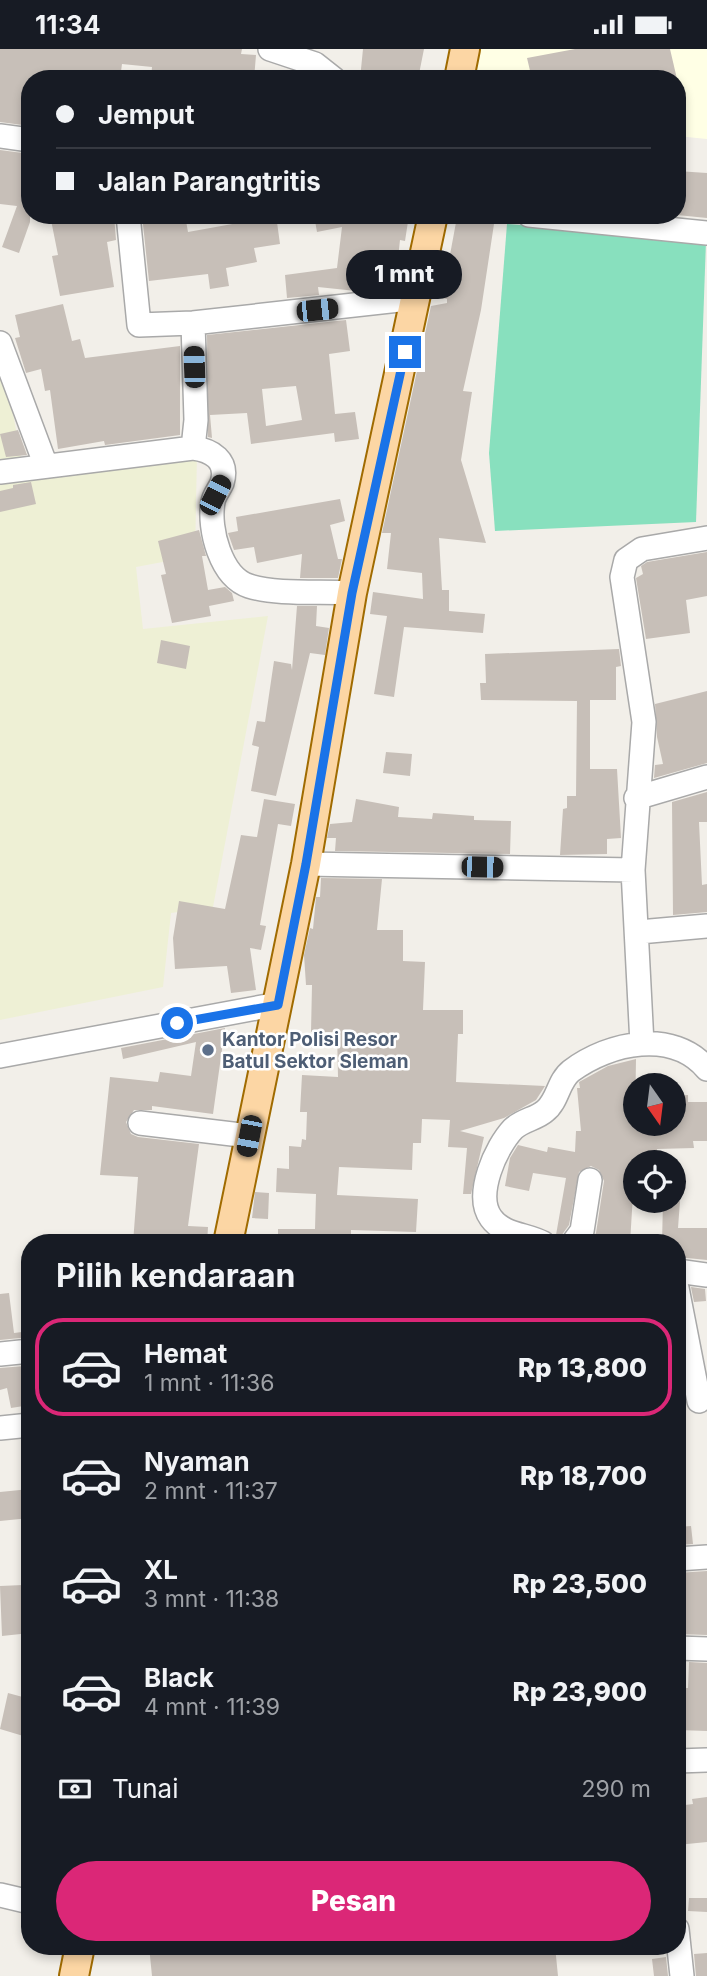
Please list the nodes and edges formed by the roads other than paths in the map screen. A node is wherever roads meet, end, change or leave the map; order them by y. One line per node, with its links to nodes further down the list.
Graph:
1 (270, 49): 3 (street)
2 (464, 49): 4 (main road)
3 (323, 70)
4 (460, 70)
5 (0, 136): 6 (street)
6 (21, 139)
7 (129, 224): 12 (street)
8 (431, 224): 11 (main road)
9 (618, 224): 10 (street)
10 (707, 233)
11 (417, 298): 12 (street); 18 (main road)
12 (193, 323): 14 (street)
13 (0, 343): 15 (street)
14 (193, 448): 15 (street); 18 (street)
15 (47, 466): 16 (street)
16 (0, 472)
17 (707, 538): 20 (street)
18 (352, 593): 21 (main road)
19 (707, 777): 20 (street)
20 (636, 798): 22 (street)
21 (306, 864): 22 (street); 25 (main road)
22 (633, 870): 24 (street)
23 (707, 926): 24 (street)
24 (639, 932): 26 (street)
25 (278, 1005): 27 (street); 30 (main road)
26 (642, 1044): 28 (street); 33 (street)
27 (0, 1056)
28 (707, 1069)
29 (140, 1123): 30 (street)
30 (249, 1136): 32 (main road)
31 (590, 1180): 34 (street)
32 (230, 1234)
33 (518, 1234)
34 (580, 1234)
35 (686, 1272): 36 (street)
36 (707, 1275)
37 (686, 1334): 40 (street)
38 (21, 1352): 39 (street)
39 (0, 1354)
40 (699, 1401)
41 (21, 1426): 42 (street)
42 (0, 1428)
43 (707, 1557): 44 (street)
44 (686, 1558)
45 (686, 1648): 46 (street)
46 (707, 1649)
47 (707, 1760): 48 (street)
48 (686, 1761)
49 (0, 1895): 50 (street)
50 (21, 1900)
51 (78, 1955): 53 (main road)
52 (680, 1955): 54 (street)
53 (74, 1976)
54 (682, 1976)

